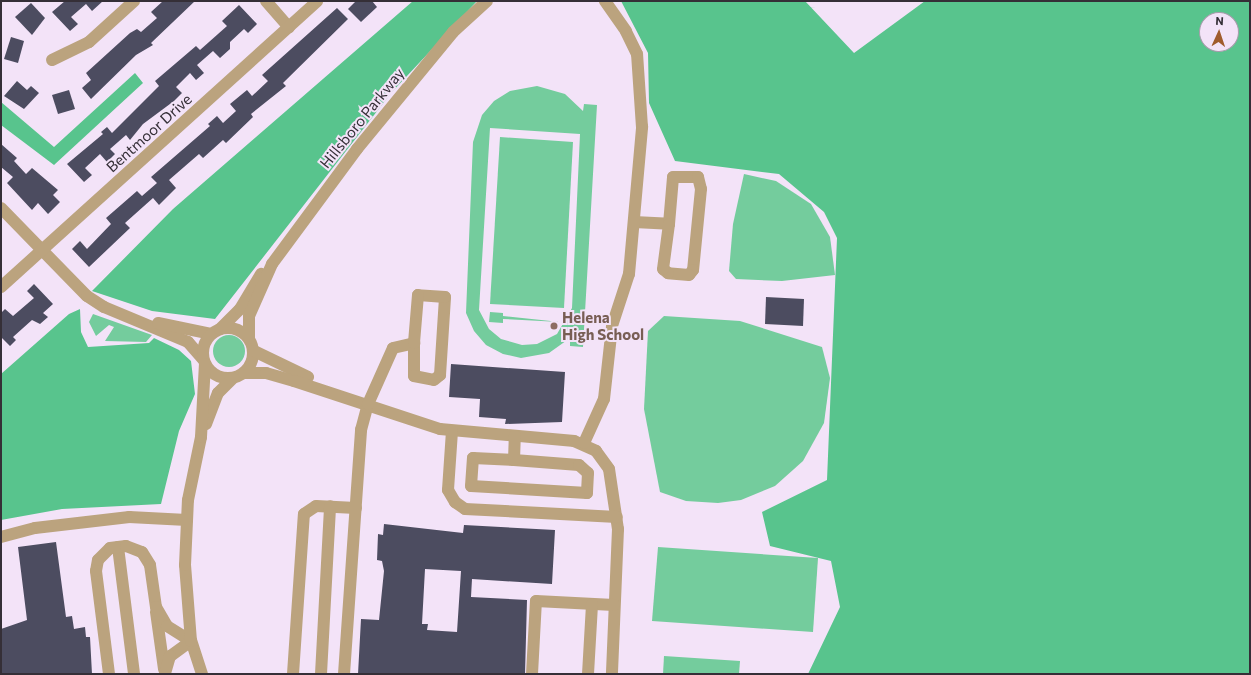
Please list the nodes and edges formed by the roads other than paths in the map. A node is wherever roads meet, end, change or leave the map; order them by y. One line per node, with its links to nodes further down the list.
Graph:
1 (134, 1): 7 (street)
2 (266, 1): 6 (street)
3 (317, 1): 6 (street, Bentmoor Drive)
4 (487, 1): 12 (street, Hillsboro Parkway)
5 (605, 1): 9 (street)
6 (289, 27): 11 (street, Bentmoor Drive)
7 (52, 60)
8 (1, 208): 11 (street)
9 (634, 222): 10 (street); 26 (street)
10 (669, 224): 10 (street)
11 (42, 249): 13 (street, Bentmoor Drive); 14 (street)
12 (272, 264): 15 (street, Hillsboro Parkway); 16 (street, Hillsboro Parkway)
13 (1, 287)
14 (137, 319): 15 (street); 19 (street)
15 (215, 331): 16 (street); 19 (street)
16 (249, 338): 18 (street)
17 (414, 343): 17 (street); 22 (street)
18 (254, 351): 20 (street); 21 (street)
19 (204, 362): 21 (street); 25 (street)
20 (268, 368): 21 (street); 22 (street)
21 (239, 375): 25 (street)
22 (363, 402): 23 (street); 29 (street)
23 (452, 431): 24 (street); 30 (street)
24 (515, 436): 26 (street); 27 (street)
25 (201, 437): 31 (street)
26 (584, 443): 30 (street)
27 (514, 460): 27 (street)
28 (330, 506): 29 (street); 42 (street); 43 (street)
29 (356, 508): 44 (street)
30 (617, 517): 35 (street)
31 (187, 520): 32 (street); 37 (street)
32 (1, 537)
33 (118, 547): 36 (street); 39 (street); 40 (street)
34 (592, 604): 35 (street); 45 (street); 46 (street)
35 (614, 605): 47 (street)
36 (156, 607): 37 (street); 38 (street)
37 (191, 641): 38 (street); 41 (street)
38 (164, 672)
39 (109, 674)
40 (134, 674)
41 (202, 674)
42 (293, 674)
43 (321, 674)
44 (344, 674)
45 (532, 674)
46 (588, 674)
47 (612, 674)

